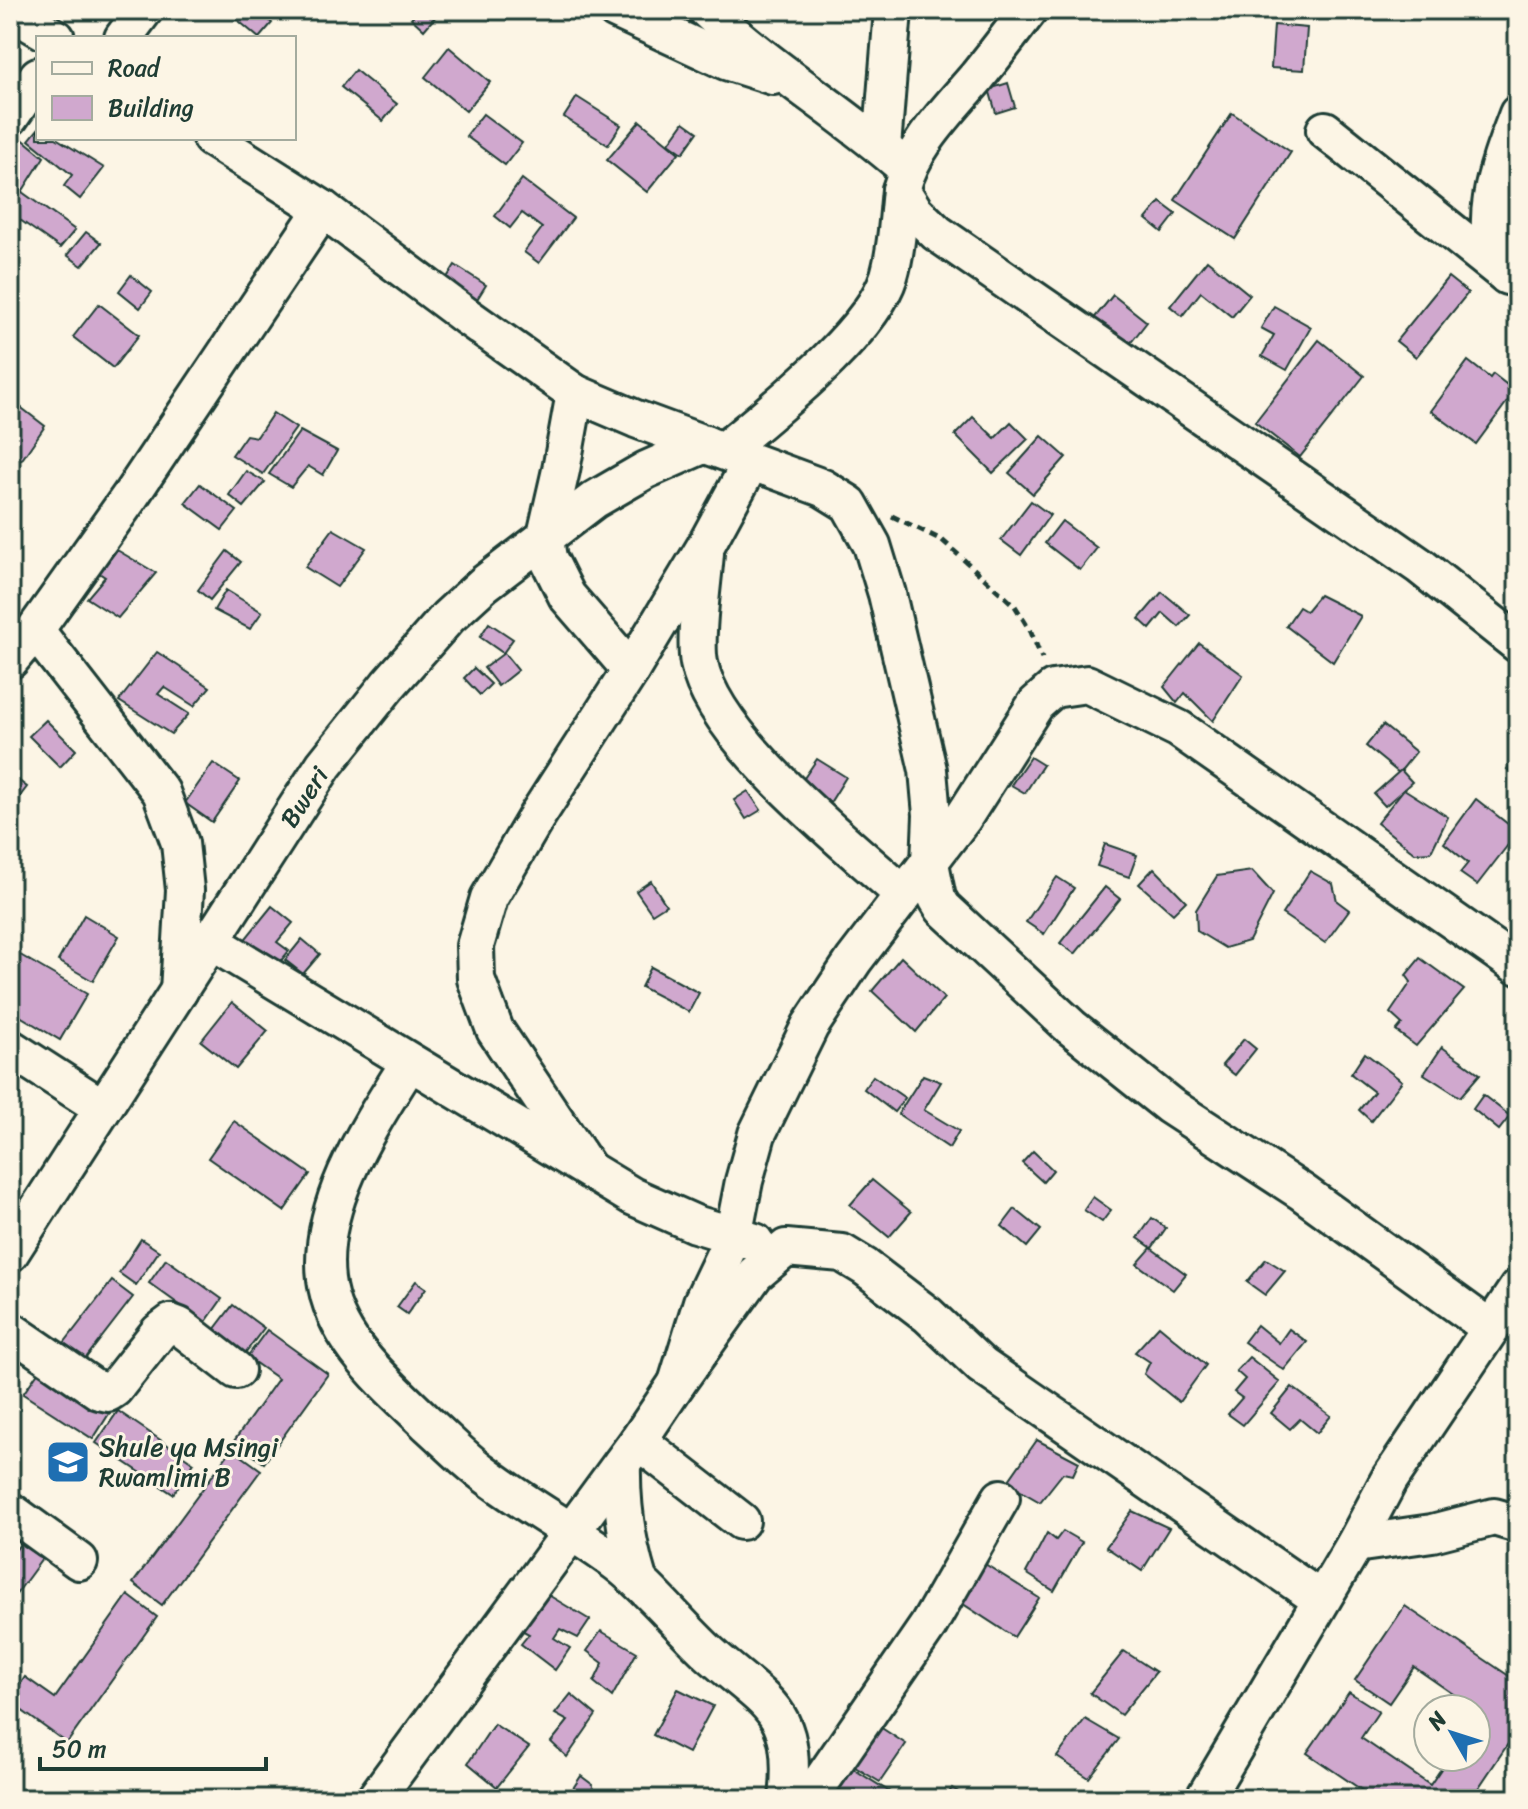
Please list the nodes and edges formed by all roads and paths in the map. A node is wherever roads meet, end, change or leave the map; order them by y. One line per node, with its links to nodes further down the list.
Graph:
1 (144, 10): 8 (street)
2 (616, 10): 10 (street)
3 (707, 10): 10 (street)
4 (893, 10): 15 (street)
5 (1029, 10): 15 (street)
6 (10, 11): 7 (street)
7 (53, 36)
8 (124, 36)
9 (36, 79): 12 (street)
10 (796, 83): 15 (street)
11 (1518, 114): 17 (street)
12 (10, 117)
13 (1325, 130): 17 (street)
14 (214, 140): 16 (street)
15 (896, 169): 19 (street); 24 (street)
16 (323, 209): 18 (street); 23 (street)
17 (1511, 279)
18 (575, 393): 19 (street); 21 (street)
19 (727, 452): 20 (street); 21 (street, Bweri); 22 (street)
20 (849, 504): 27 (path); 28 (street)
21 (545, 540): 26 (street); 30 (street, Bweri)
22 (705, 547): 26 (street); 29 (street)
23 (35, 630): 25 (street); 32 (street)
24 (1518, 644)
25 (10, 660)
26 (631, 670): 36 (street)
27 (1053, 689): 28 (street); 31 (street)
28 (930, 863): 29 (street); 41 (street)
29 (903, 894): 37 (street)
30 (212, 942): 32 (street, Bweri); 34 (street)
31 (1518, 966)
32 (179, 993): 35 (street, Bweri)
33 (10, 1048): 35 (street)
34 (409, 1063): 36 (street); 50 (street)
35 (103, 1108): 39 (street, Bweri)
36 (587, 1167): 37 (street)
37 (733, 1237): 38 (street); 44 (street)
38 (786, 1248): 44 (street); 54 (street)
39 (10, 1253)
40 (1518, 1288): 41 (street)
41 (1490, 1328): 51 (street)
42 (10, 1330): 43 (street)
43 (236, 1370)
44 (677, 1383): 45 (street)
45 (630, 1452): 49 (street); 50 (street); 53 (street)
46 (1001, 1498): 57 (street)
47 (10, 1511): 52 (street)
48 (1510, 1517): 51 (street)
49 (741, 1521)
50 (572, 1532): 53 (street); 55 (street)
51 (1355, 1544): 54 (street)
52 (79, 1561)
53 (638, 1579): 56 (street)
54 (1320, 1599): 58 (street)
55 (375, 1799)
56 (788, 1799)
57 (809, 1799)
58 (1204, 1799)

